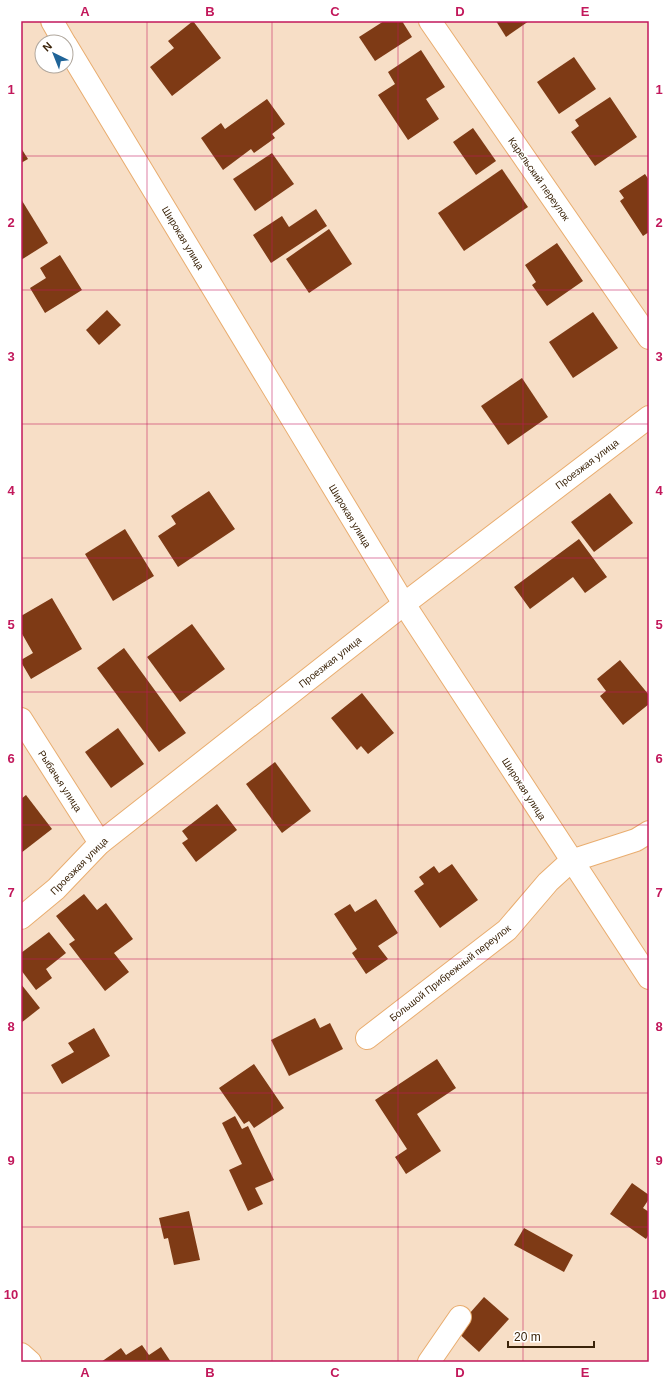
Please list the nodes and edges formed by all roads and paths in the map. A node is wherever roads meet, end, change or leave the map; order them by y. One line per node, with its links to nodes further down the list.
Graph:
1 (52, 21): 3 (street)
2 (430, 21): 5 (street, Карельский переулок)
3 (59, 34)
4 (74, 58): 7 (street, Широкая улица)
5 (649, 338)
6 (649, 417): 7 (street, Проезжая улица)
7 (404, 604): 10 (street, Проезжая улица); 11 (street, Широкая улица)
8 (21, 719): 10 (street, Рыбачья улица)
9 (649, 832): 11 (street, Большой Прибрежный переулок)
10 (100, 843): 12 (street, Проезжая улица)
11 (571, 861): 13 (street, Широкая улица); 14 (street, Большой Прибрежный переулок)
12 (21, 918)
13 (649, 978)
14 (367, 1038)
15 (460, 1317): 18 (street)
16 (21, 1354): 17 (street)
17 (30, 1362)
18 (429, 1362)

